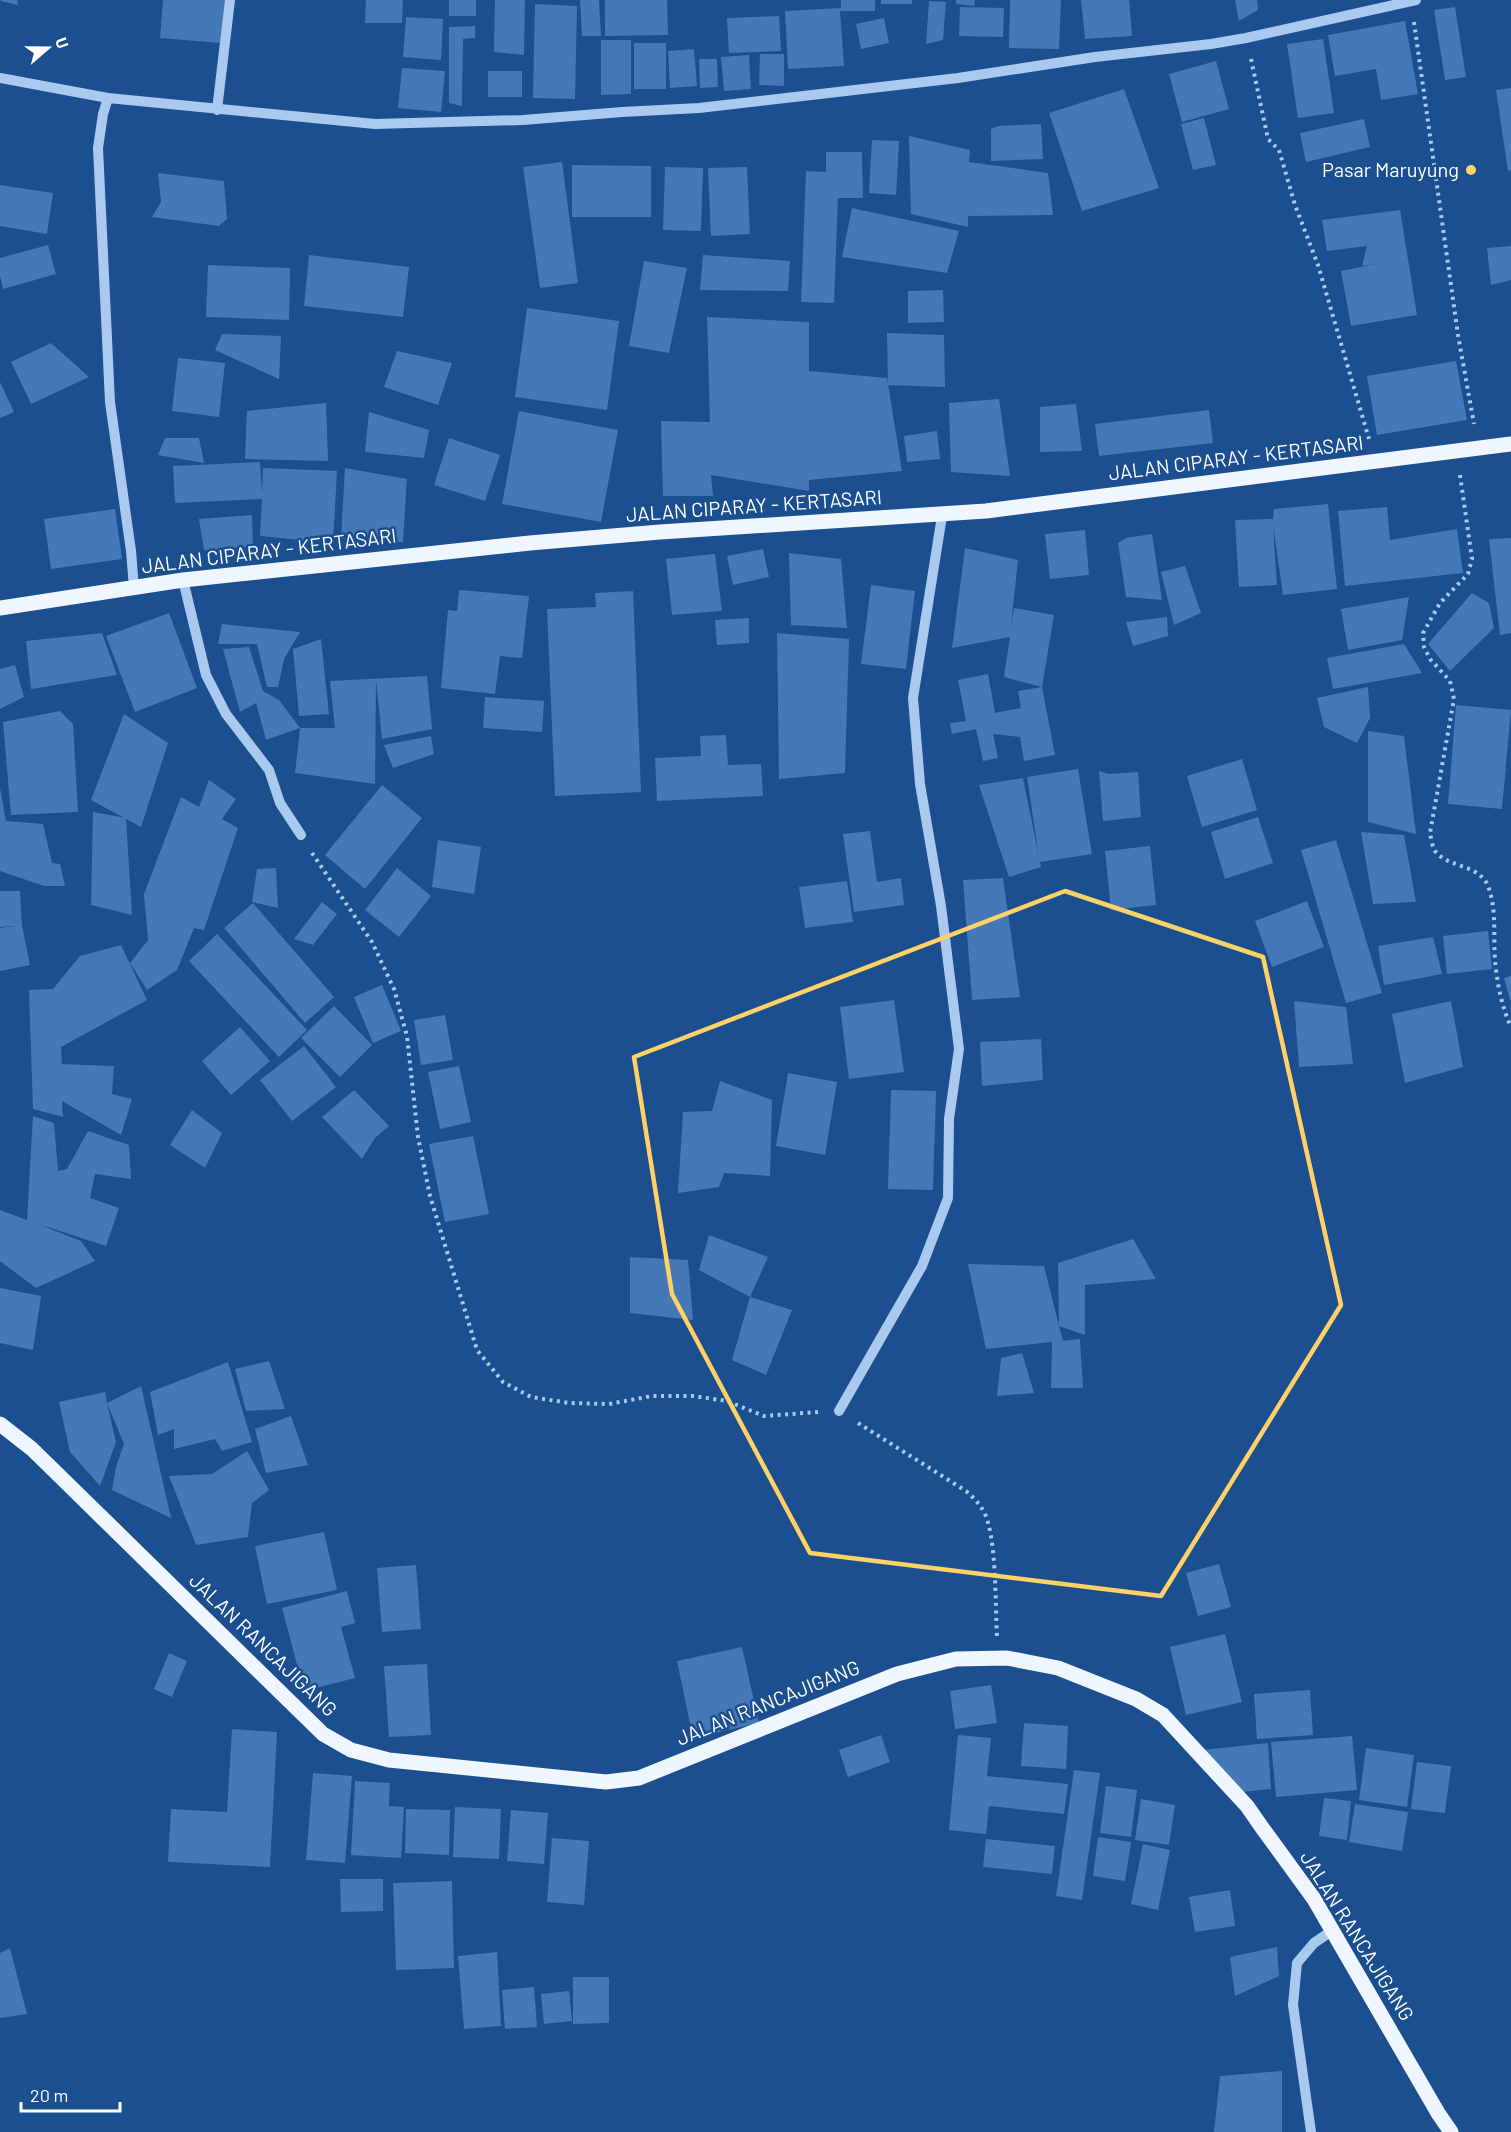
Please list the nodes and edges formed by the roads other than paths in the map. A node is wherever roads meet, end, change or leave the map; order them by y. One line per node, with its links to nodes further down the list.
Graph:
1 (230, 0): 5 (street)
2 (1413, 0): 5 (street)
3 (0, 78): 4 (street)
4 (108, 98): 5 (street); 9 (street)
5 (217, 110)
6 (1511, 444): 7 (main road, JALAN CIPARAY - KERTASARI)
7 (942, 516): 8 (main road, JALAN CIPARAY - KERTASARI); 12 (street)
8 (183, 580): 9 (main road, JALAN CIPARAY - KERTASARI); 11 (street)
9 (134, 588): 10 (main road, JALAN CIPARAY - KERTASARI)
10 (0, 608)
11 (301, 835)
12 (839, 1411)
13 (0, 1424): 14 (main road, JALAN RANCAJIGANG)
14 (1333, 1930): 15 (street); 16 (main road, JALAN RANCAJIGANG)
15 (1311, 2132)
16 (1451, 2132)

